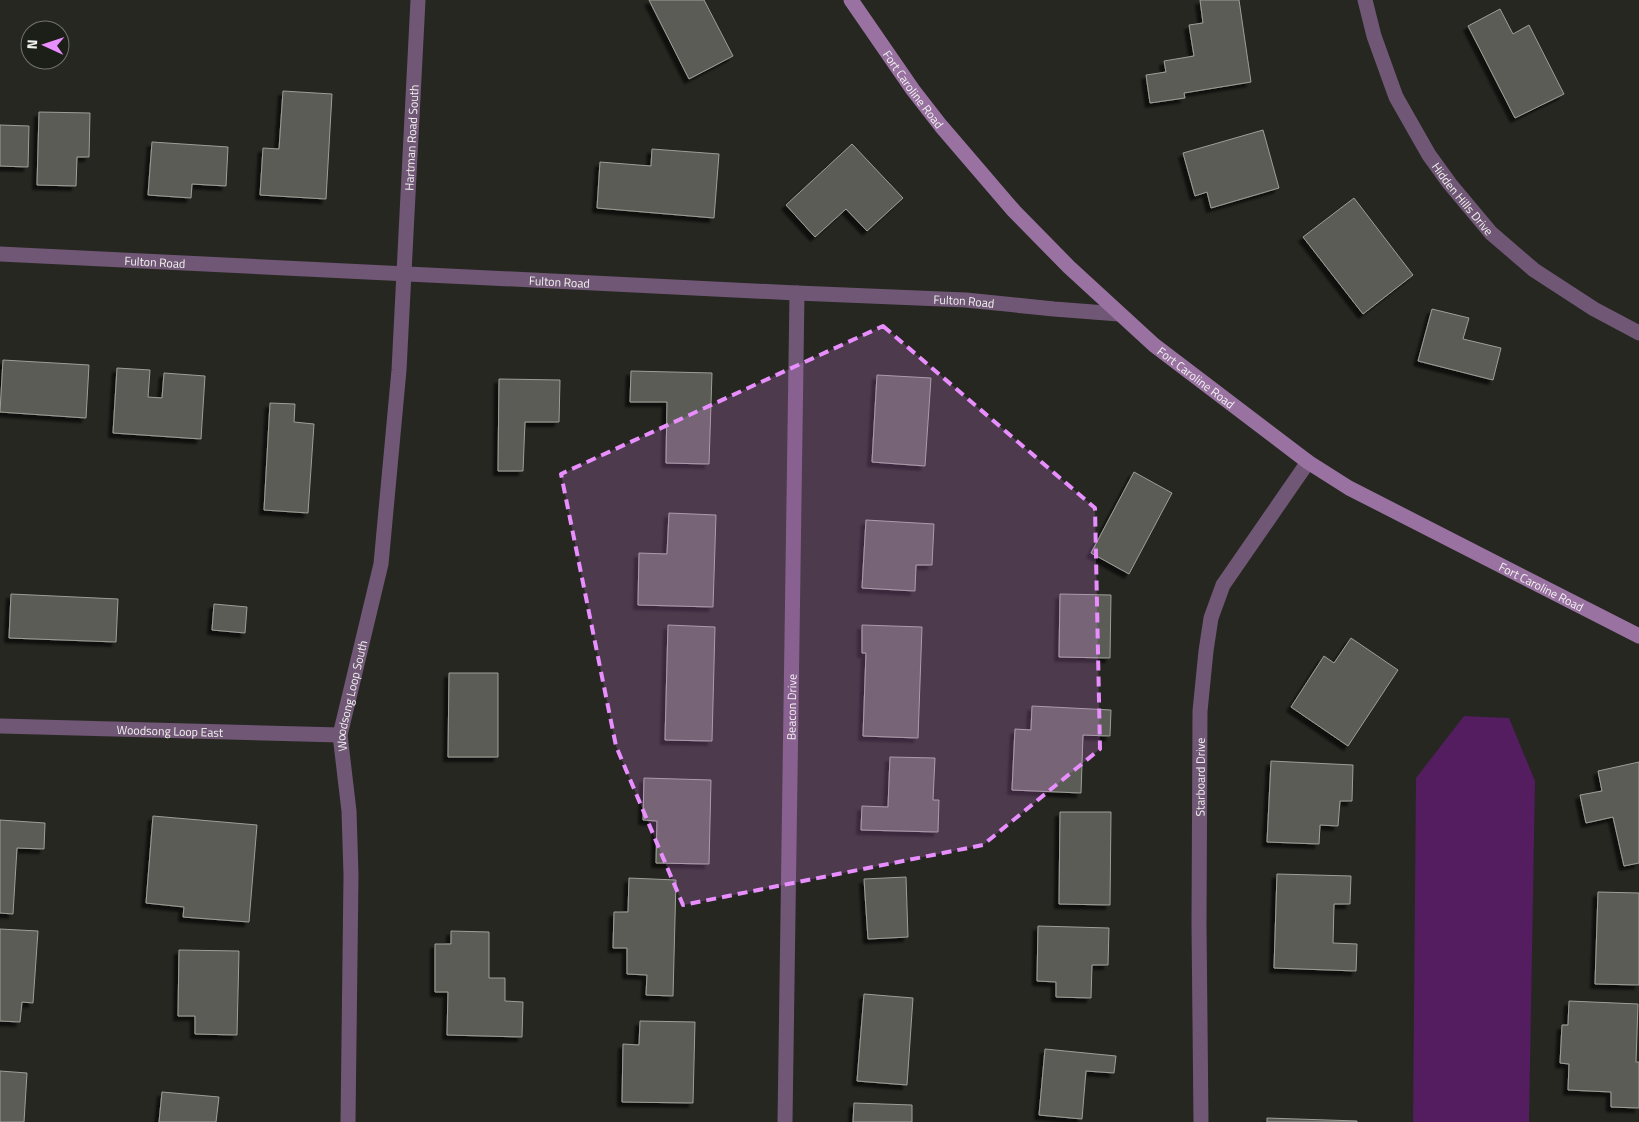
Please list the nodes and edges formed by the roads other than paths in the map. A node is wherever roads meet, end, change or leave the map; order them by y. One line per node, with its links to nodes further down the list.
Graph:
1 (418, 0): 5 (street, Hartman Road South)
2 (851, 0): 7 (street, Fort Caroline Road)
3 (1365, 0): 8 (street, Hidden Hills Drive)
4 (0, 254): 5 (street, Fulton Road)
5 (403, 274): 6 (street, Fulton Road); 12 (street, Woodsong Loop South)
6 (798, 293): 7 (street, Fulton Road); 14 (street, Beacon Drive)
7 (1119, 314): 9 (street, Fort Caroline Road)
8 (1639, 333)
9 (1308, 462): 10 (street, Fort Caroline Road); 15 (street, Starboard Drive)
10 (1639, 636)
11 (0, 726): 12 (street, Woodsong Loop East)
12 (340, 735): 13 (street, Woodsong Loop South)
13 (348, 1122)
14 (785, 1122)
15 (1201, 1122)

